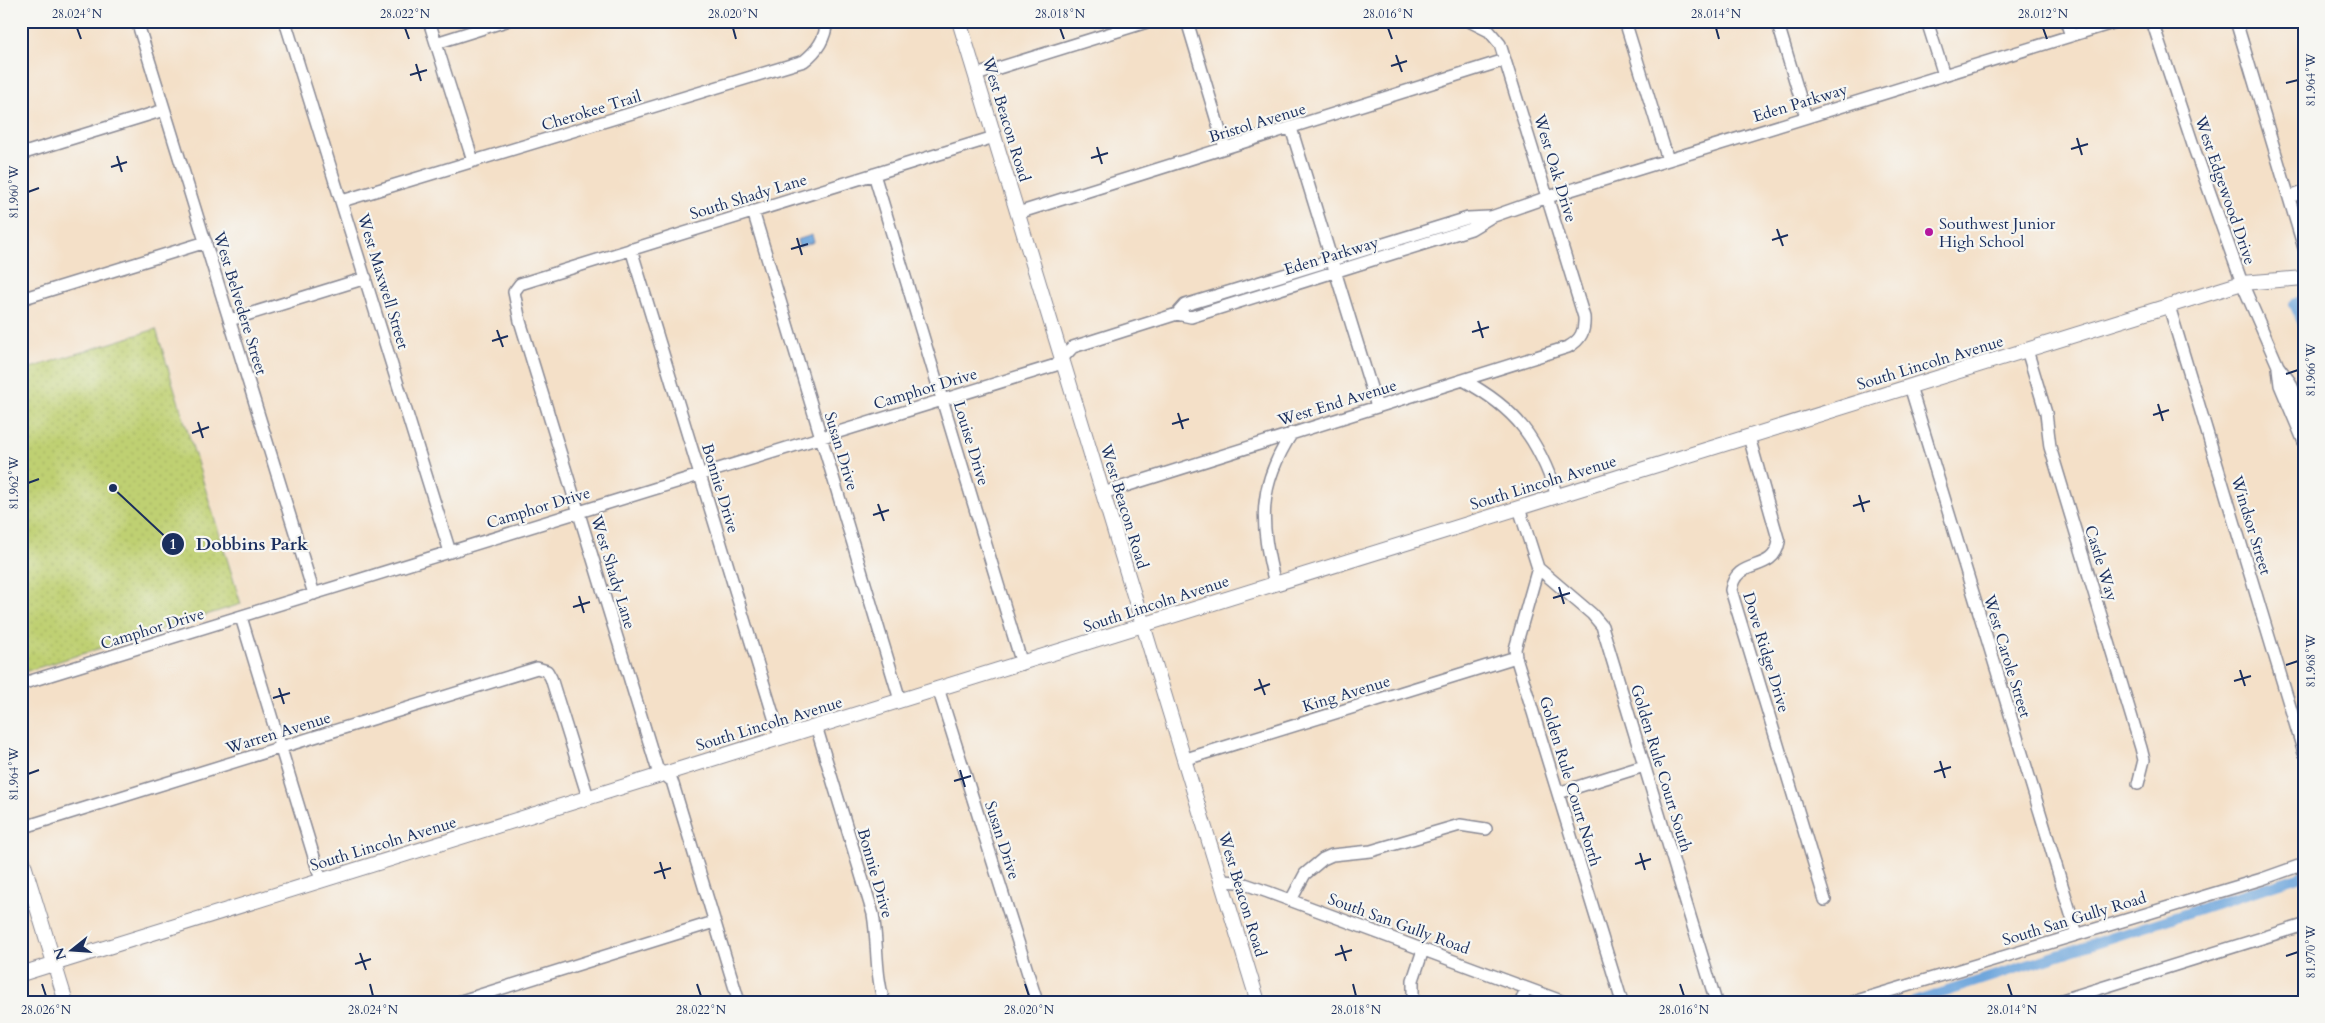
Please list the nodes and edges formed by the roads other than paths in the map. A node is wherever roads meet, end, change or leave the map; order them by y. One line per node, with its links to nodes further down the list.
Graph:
1 (137, 21): 22 (street, West Belvedere Street)
2 (285, 21): 34 (street, West Maxwell Street)
3 (429, 21): 18 (street)
4 (827, 21): 29 (street, Cherokee Trail)
5 (960, 21): 20 (street, West Beacon Road)
6 (1150, 21): 20 (street)
7 (1186, 21): 26 (street)
8 (1469, 21): 19 (street, West Oak Drive)
9 (1625, 21): 28 (street)
10 (1777, 21): 23 (street)
11 (1927, 21): 21 (street)
12 (2066, 21): 17 (street)
13 (2119, 21): 17 (street, Eden Parkway)
14 (2152, 21): 43 (street, West Edgewood Drive)
15 (2236, 21): 33 (street)
16 (499, 22): 18 (street)
17 (2071, 36): 21 (street, Eden Parkway)
18 (436, 43): 29 (street)
19 (1505, 60): 24 (street, Bristol Avenue); 32 (street, West Oak Drive)
20 (976, 75): 25 (street, West Beacon Road)
21 (1944, 75): 23 (street, Eden Parkway)
22 (164, 110): 27 (street); 37 (street, West Belvedere Street)
23 (1806, 117): 28 (street, Eden Parkway)
24 (1291, 128): 26 (street, Bristol Avenue); 40 (street)
25 (994, 137): 30 (street, South Shady Lane); 36 (street, West Beacon Road)
26 (1225, 148): 36 (street, Bristol Avenue)
27 (21, 154)
28 (1668, 160): 32 (street, Eden Parkway)
29 (473, 161): 34 (street, Cherokee Trail)
30 (874, 174): 35 (street, South Shady Lane); 54 (street, Louise Drive)
31 (2304, 192): 33 (street)
32 (1548, 197): 40 (street, Eden Parkway); 48 (street, West Oak Drive)
33 (2289, 198): 38 (street)
34 (342, 201): 41 (street, West Maxwell Street)
35 (753, 211): 39 (street, South Shady Lane); 58 (street, Susan Drive)
36 (1018, 213): 50 (street, West Beacon Road)
37 (206, 242): 45 (street); 47 (street, West Belvedere Street)
38 (2304, 248)
39 (632, 249): 44 (street, South Shady Lane); 61 (street, Bonnie Drive)
40 (1333, 265): 50 (street, Eden Parkway); 55 (street)
41 (366, 278): 47 (street); 66 (street, West Maxwell Street)
42 (2304, 278): 43 (street, South Lincoln Avenue)
43 (2242, 283): 46 (street, South Lincoln Avenue); 51 (street, West Edgewood Drive)
44 (515, 290): 65 (street, West Shady Lane)
45 (21, 299)
46 (2169, 306): 49 (street, South Lincoln Avenue); 80 (street, Windsor Street)
47 (230, 320): 69 (street, West Belvedere Street)
48 (1579, 339): 52 (street, West End Avenue)
49 (2026, 350): 53 (street, South Lincoln Avenue); 84 (street, Castle Way)
50 (1062, 358): 54 (street, Camphor Drive); 62 (street, West Beacon Road)
51 (2278, 366): 56 (street, West Edgewood Drive); 60 (street, West Edgewood Drive)
52 (1463, 380): 55 (street, West End Avenue); 63 (street)
53 (1910, 386): 59 (street, South Lincoln Avenue); 97 (street, West Carole Street)
54 (942, 400): 58 (street, Camphor Drive); 73 (street, Louise Drive)
55 (1377, 406): 57 (street, West End Avenue)
56 (2304, 414)
57 (1292, 433): 62 (street, West End Avenue); 68 (street)
58 (821, 437): 61 (street, Camphor Drive); 76 (street, Susan Drive)
59 (1749, 437): 63 (street, South Lincoln Avenue); 94 (street, Dove Ridge Drive)
60 (2304, 442)
61 (700, 473): 65 (street, Camphor Drive); 78 (street, Bonnie Drive)
62 (1103, 493): 71 (street, West Beacon Road)
63 (1556, 496): 64 (street, South Lincoln Avenue)
64 (1519, 508): 67 (street); 68 (street, South Lincoln Avenue)
65 (580, 512): 66 (street, Camphor Drive); 83 (street, West Shady Lane)
66 (450, 552): 69 (street, Camphor Drive)
67 (1538, 568): 72 (street, Golden Rule Court North); 82 (street, Golden Rule Court South)
68 (1275, 584): 71 (street, South Lincoln Avenue)
69 (314, 594): 70 (street, Camphor Drive)
70 (241, 617): 74 (street, Camphor Drive); 79 (street)
71 (1143, 625): 73 (street, South Lincoln Avenue); 81 (street, West Beacon Road)
72 (1516, 656): 81 (street, King Avenue); 85 (street, Golden Rule Court North)
73 (1022, 664): 75 (street, South Lincoln Avenue)
74 (21, 684)
75 (938, 688): 76 (street, South Lincoln Avenue); 106 (street, Susan Drive)
76 (900, 700): 77 (street, South Lincoln Avenue)
77 (816, 726): 78 (street, South Lincoln Avenue); 105 (street, Bonnie Drive)
78 (780, 737): 83 (street, South Lincoln Avenue)
79 (281, 748): 86 (street, Warren Avenue); 87 (street, Warren Avenue); 91 (street)
80 (2304, 753)
81 (1186, 760): 92 (street, West Beacon Road)
82 (1644, 766): 85 (street); 112 (street, Golden Rule Court South)
83 (666, 774): 86 (street, South Lincoln Avenue); 95 (street, West Shady Lane)
84 (2138, 784)
85 (1558, 793): 111 (street, Golden Rule Court North)
86 (588, 797): 91 (street, South Lincoln Avenue)
87 (21, 828)
88 (1486, 829): 93 (street)
89 (21, 855): 99 (street)
90 (2304, 864): 97 (street, South San Gully Road)
91 (321, 880): 99 (street, South Lincoln Avenue)
92 (1221, 881): 93 (street, South San Gully Road); 107 (street, West Beacon Road)
93 (1291, 900): 98 (street, South San Gully Road)
94 (1825, 900)
95 (714, 922): 103 (street); 104 (street, West Shady Lane)
96 (2304, 925): 114 (street)
97 (2077, 934): 113 (street, South San Gully Road)
98 (1423, 950): 101 (street, South San Gully Road); 108 (street)
99 (54, 964): 100 (street, South Lincoln Avenue); 102 (street)
100 (21, 974)
101 (1526, 988): 109 (street); 110 (street, South San Gully Road)
102 (66, 1002)
103 (458, 1002)
104 (739, 1002)
105 (884, 1002)
106 (1037, 1002)
107 (1258, 1002)
108 (1413, 1002)
109 (1521, 1002)
110 (1564, 1002)
111 (1622, 1002)
112 (1716, 1002)
113 (1853, 1002)
114 (2057, 1002)

